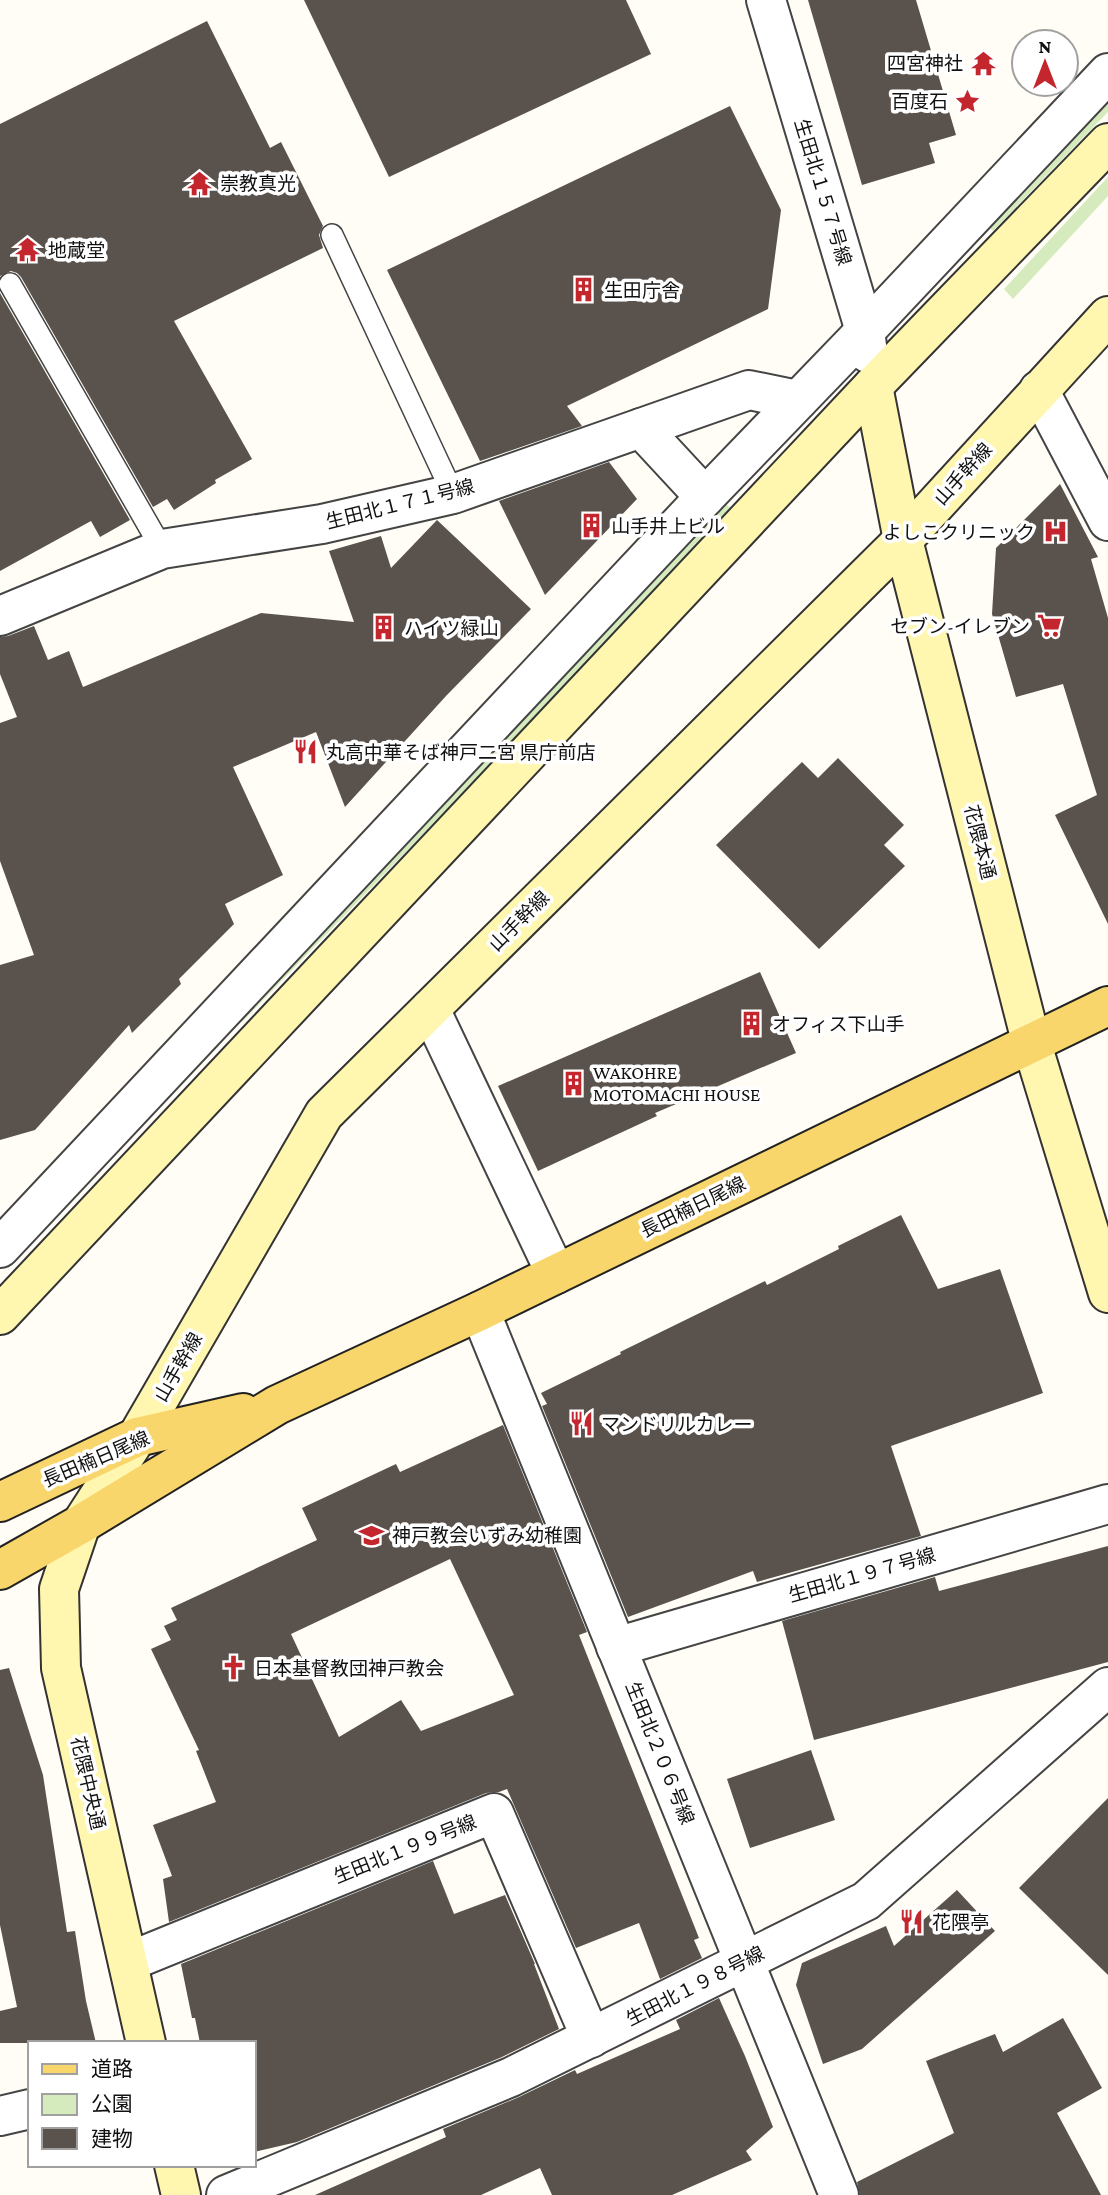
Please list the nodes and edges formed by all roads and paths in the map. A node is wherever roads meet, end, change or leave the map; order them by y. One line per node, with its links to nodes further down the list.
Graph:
1 (766, 0): 7 (street, 生田北１５７号線)
2 (1108, 73): 7 (street)
3 (1108, 143): 8 (street)
4 (332, 235): 12 (lane)
5 (10, 284): 16 (lane)
6 (1108, 316): 9 (street, 山手幹線)
7 (865, 331): 8 (street, 生田北１５７号線); 10 (street)
8 (873, 386): 15 (street, 花隈本通); 25 (street)
9 (1039, 390): 14 (street); 15 (street, 山手幹線)
10 (797, 400): 11 (street, 生田北１７１号線); 13 (street)
11 (640, 428): 12 (street, 生田北１７１号線); 13 (street)
12 (453, 494): 16 (street, 生田北１７１号線)
13 (705, 497): 21 (street)
14 (1108, 521)
15 (903, 540): 19 (street, 山手幹線); 20 (street, 花隈本通)
16 (162, 549): 17 (street, 生田北１７１号線)
17 (0, 616)
18 (1108, 1006): 20 (main road, 長田楠日尾線)
19 (430, 1009): 22 (street); 27 (street, 山手幹線)
20 (1031, 1041): 22 (main road, 長田楠日尾線); 23 (street, 花隈本通)
21 (0, 1248)
22 (556, 1274): 24 (main road, 長田楠日尾線)
23 (1108, 1293)
24 (480, 1311): 26 (main road, 長田楠日尾線); 32 (street, 生田北２０６号線)
25 (0, 1315)
26 (277, 1405): 27 (main road, 長田楠日尾線); 30 (main road, 長田楠日尾線)
27 (137, 1437): 28 (main road, 長田楠日尾線); 30 (street, 山手幹線)
28 (0, 1502)
29 (1108, 1504): 32 (street, 生田北１９７号線)
30 (81, 1524): 31 (main road, 山手幹線); 35 (street, 花隈中央通)
31 (0, 1570)
32 (616, 1647): 34 (street, 生田北２０６号線)
33 (1108, 1687): 34 (street, 生田北１９８号線)
34 (744, 1961): 36 (street, 生田北１９８号線); 44 (street, 生田北２０６号線)
35 (128, 1962): 36 (street, 生田北１９９号線); 37 (street, 花隈中央通)
36 (591, 2038): 41 (street, 生田北１９８号線)
37 (146, 2041)
38 (28, 2109): 39 (street)
39 (0, 2116)
40 (174, 2167): 42 (street)
41 (285, 2183): 43 (street, 生田北１９８号線)
42 (181, 2195)
43 (226, 2195)
44 (839, 2195)

